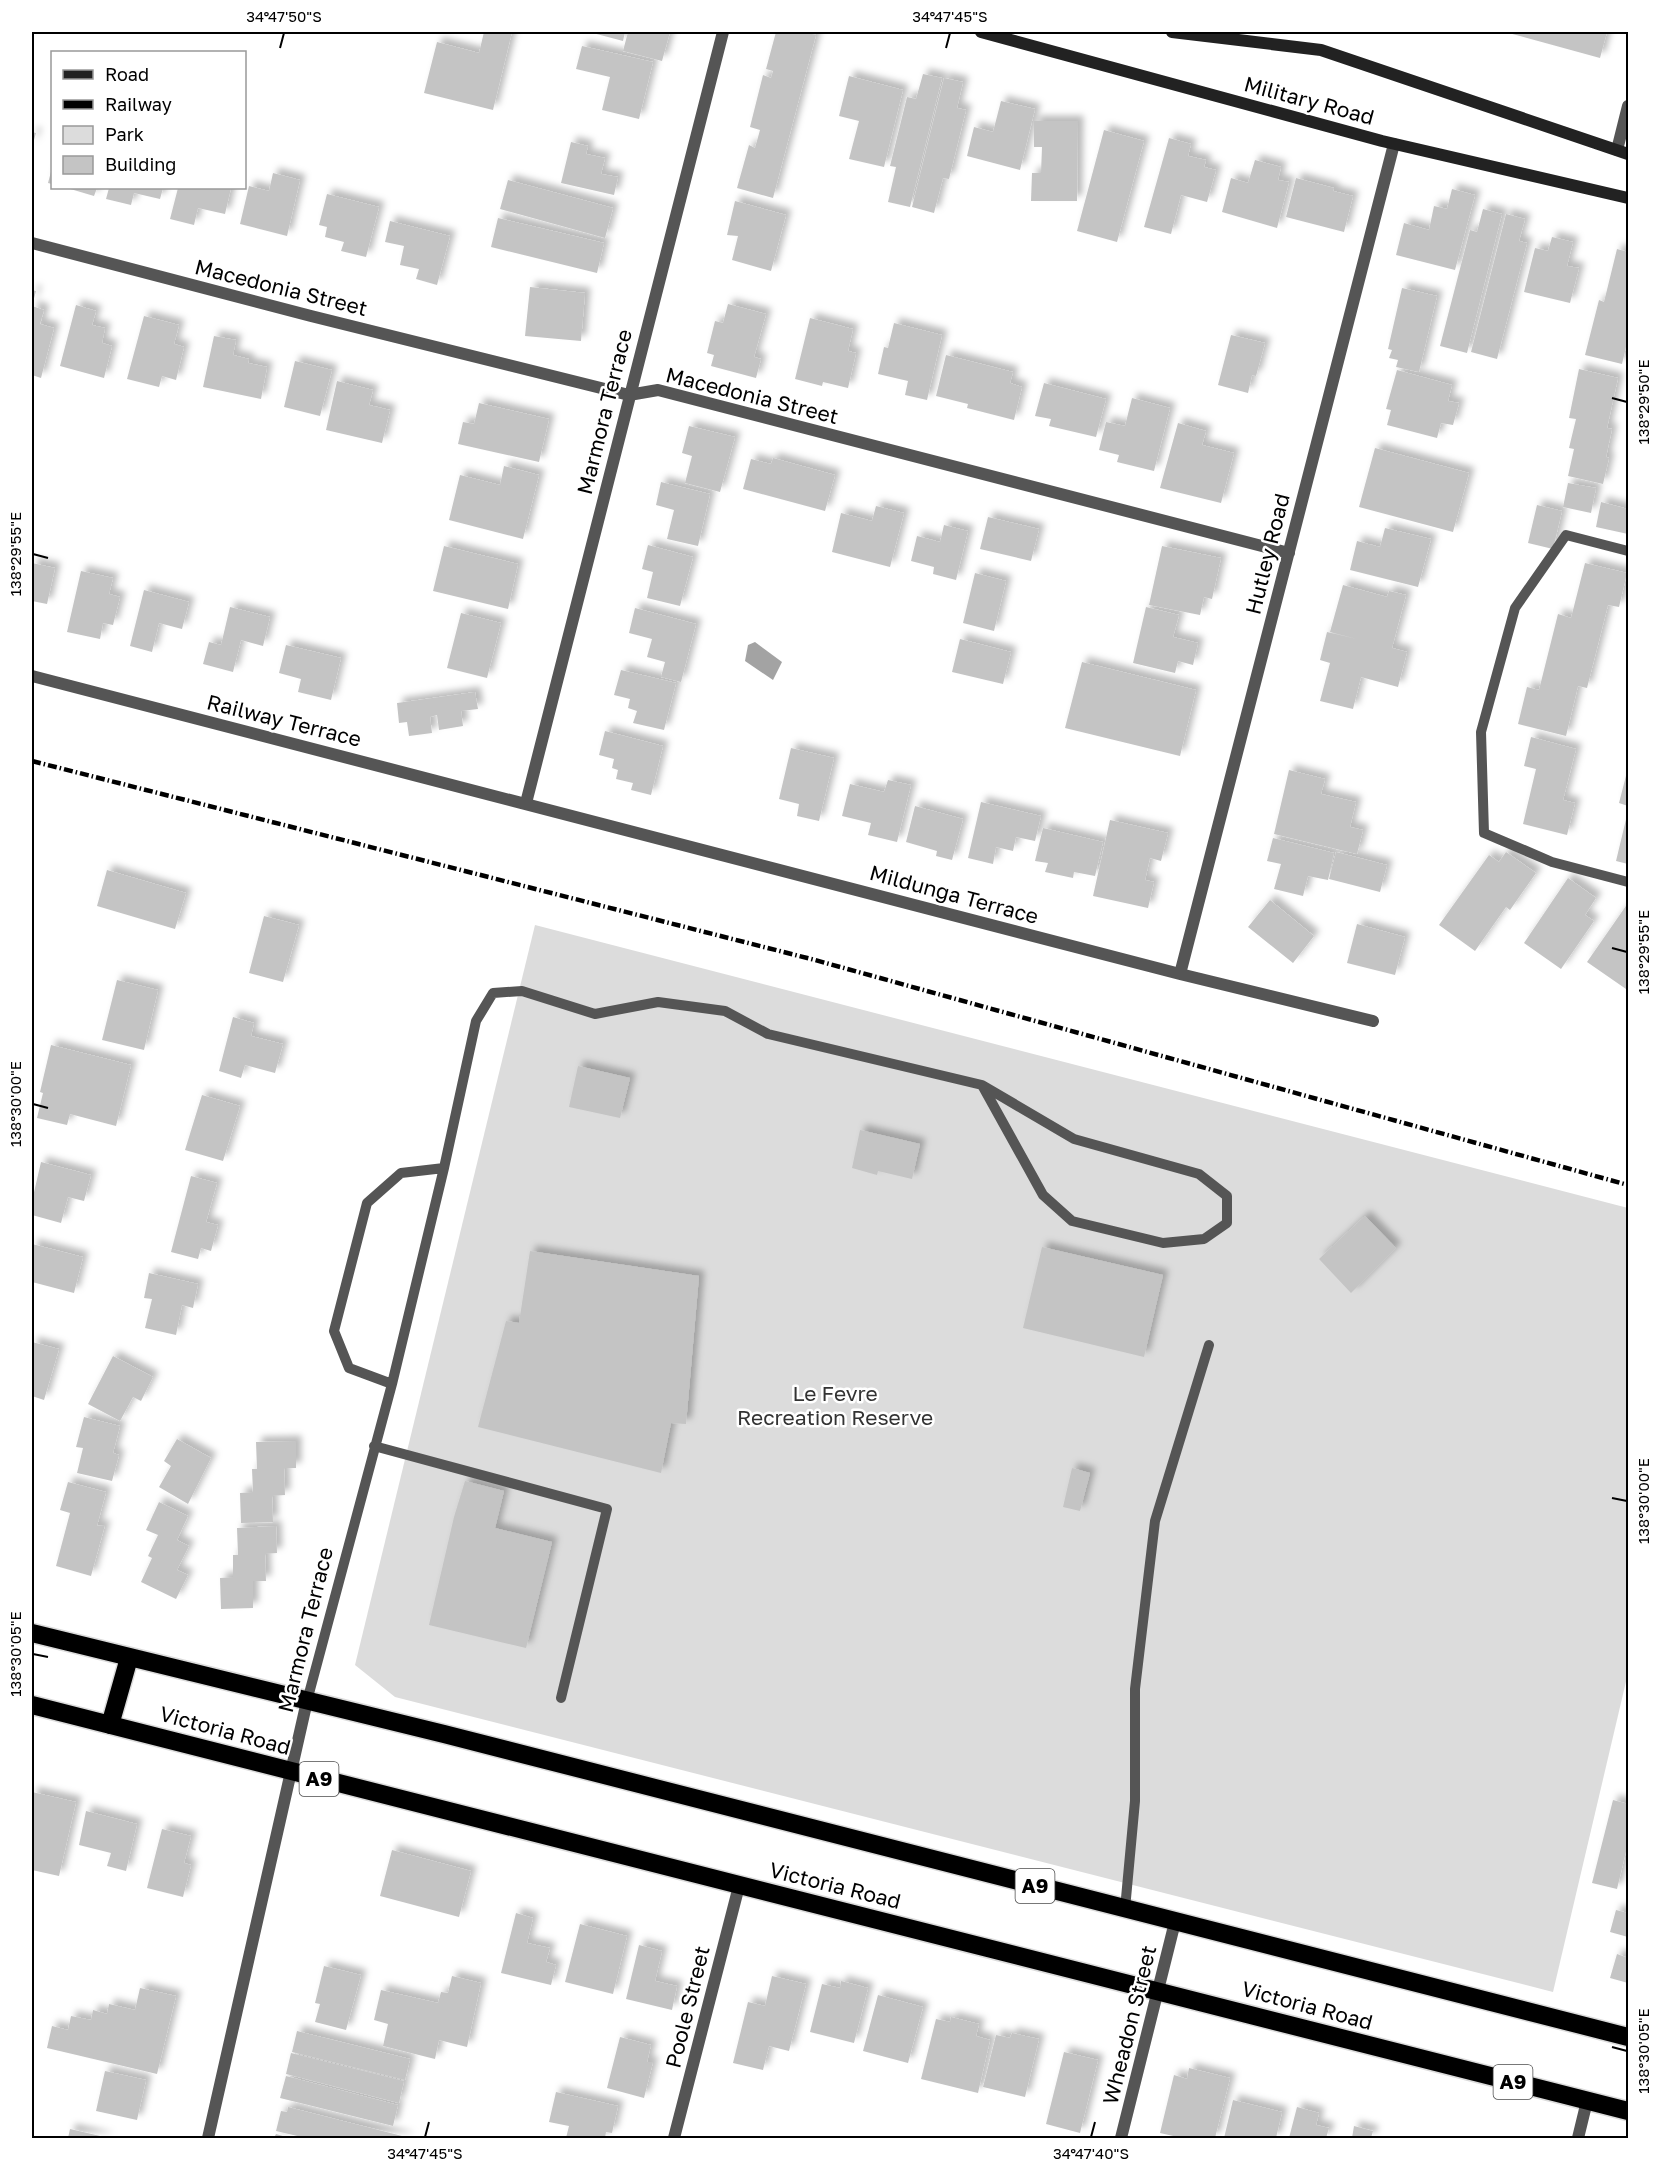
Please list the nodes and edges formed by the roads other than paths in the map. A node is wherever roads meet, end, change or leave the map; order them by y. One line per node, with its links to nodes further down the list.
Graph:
1 (723, 32): 9 (street, Marmora Terrace)
2 (981, 32): 5 (street, Military Road)
3 (1172, 32): 6 (street, Military Road)
4 (1629, 106): 6 (street)
5 (1394, 144): 7 (street, Military Road); 11 (street, Hutley Road)
6 (1623, 152)
7 (1629, 198)
8 (32, 243): 9 (street, Macedonia Street)
9 (629, 395): 11 (street, Macedonia Street); 13 (street, Marmora Terrace)
10 (1629, 551): 14 (lane)
11 (1289, 553): 15 (street, Hutley Road)
12 (32, 676): 13 (street, Railway Terrace)
13 (526, 803): 15 (street, Mildunga Terrace)
14 (1629, 882)
15 (1180, 974): 16 (street, Mildunga Terrace)
16 (1373, 1021)
17 (982, 1085): 17 (lane); 18 (lane, Marmora Terrace)
18 (444, 1168): 20 (lane, Marmora Terrace); 20 (lane)
19 (1209, 1345): 30 (lane)
20 (392, 1384): 21 (lane, Marmora Terrace)
21 (374, 1446): 24 (lane); 25 (lane, Marmora Terrace)
22 (32, 1633): 23 (highway, A9)
23 (129, 1659): 25 (highway, A9); 27 (highway)
24 (561, 1698)
25 (307, 1701): 28 (street, Marmora Terrace); 30 (highway, A9)
26 (32, 1705): 27 (highway, Victoria Road / A9)
27 (110, 1725): 28 (highway, Victoria Road / A9)
28 (292, 1772): 29 (highway, Victoria Road / A9); 36 (street, Marmora Terrace)
29 (740, 1886): 32 (highway, Victoria Road / A9); 37 (street, Poole Street)
30 (1125, 1909): 31 (highway, A9)
31 (1175, 1922): 32 (street, Wheadon Street); 33 (highway, A9)
32 (1159, 1991): 34 (highway, Victoria Road / A9); 38 (street, Wheadon Street)
33 (1629, 2037)
34 (1587, 2101): 35 (highway, Victoria Road / A9); 39 (street)
35 (1629, 2111)
36 (208, 2139)
37 (674, 2139)
38 (1121, 2139)
39 (1578, 2139)

